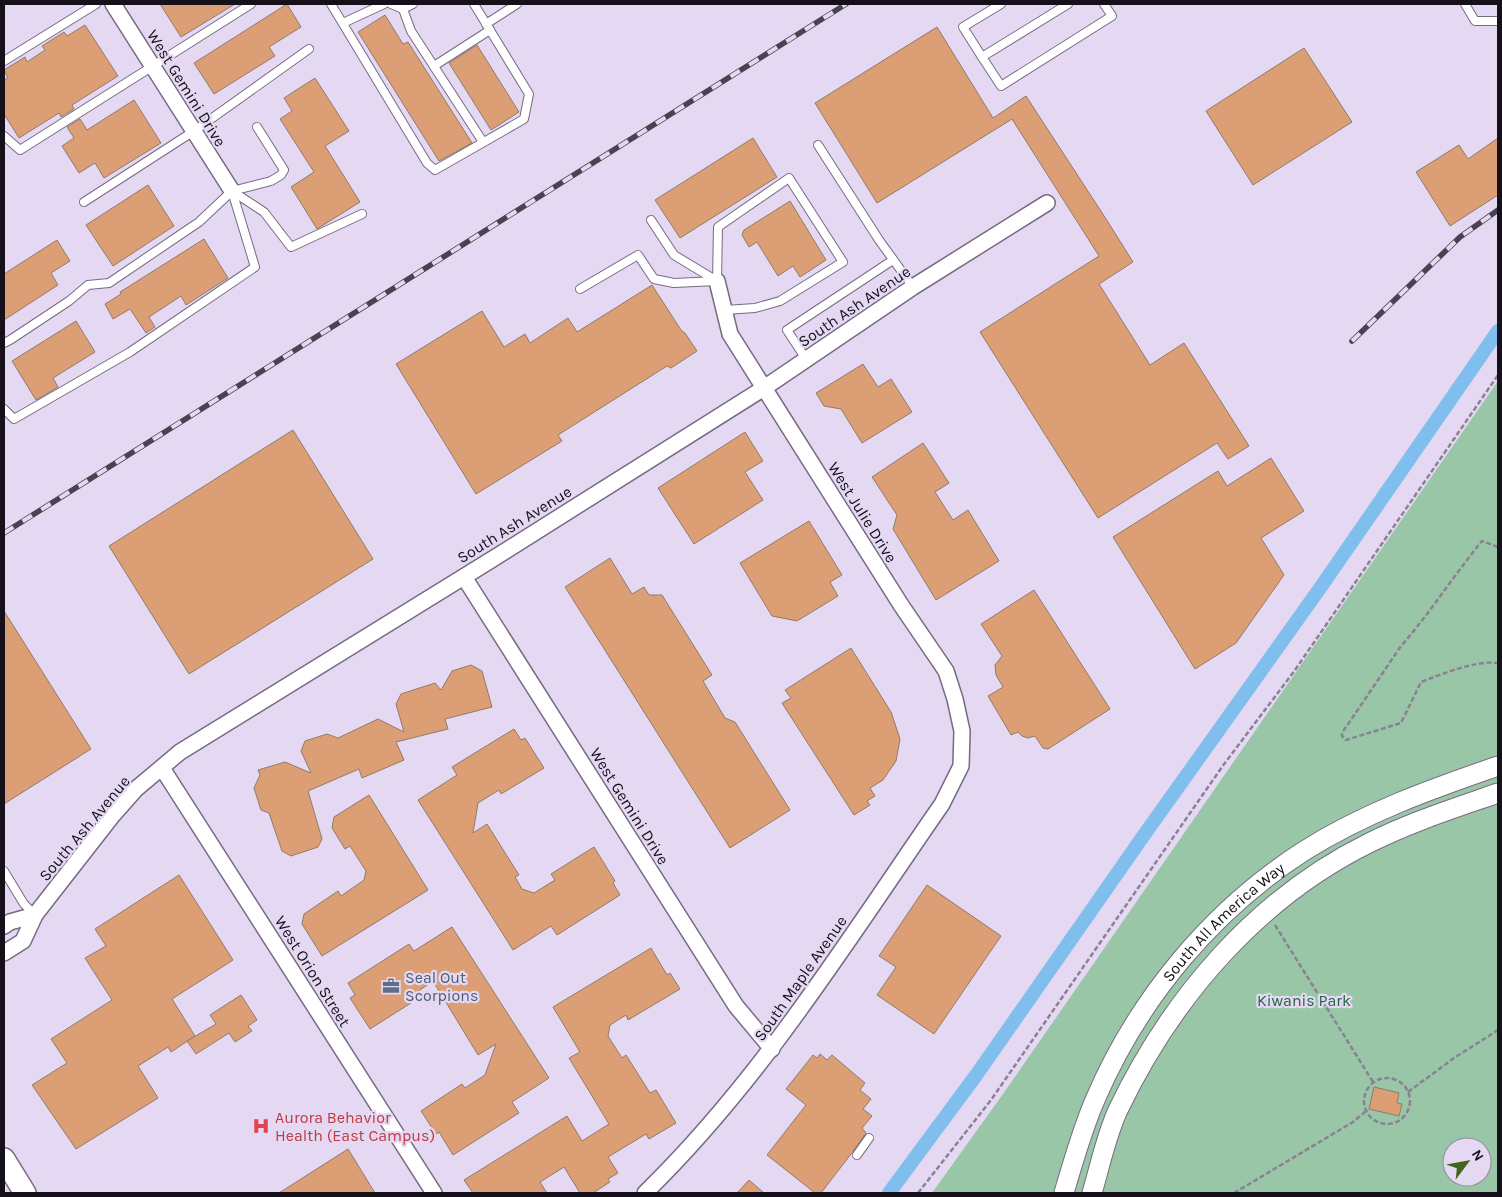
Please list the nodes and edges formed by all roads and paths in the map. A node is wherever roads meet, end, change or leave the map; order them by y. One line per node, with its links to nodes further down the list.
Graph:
1 (96, 4): 20 (lane)
2 (114, 4): 21 (street, West Gemini Drive)
3 (252, 4): 21 (lane)
4 (333, 4): 16 (lane)
5 (384, 4): 16 (lane)
6 (391, 4): 14 (lane)
7 (413, 4): 14 (lane)
8 (474, 4): 17 (lane)
9 (517, 4): 17 (lane)
10 (1000, 4): 19 (lane)
11 (1068, 4): 19 (lane)
12 (1104, 4): 19 (lane)
13 (1465, 4): 15 (lane)
14 (403, 9): 22 (lane)
15 (1498, 21)
16 (343, 23): 26 (lane)
17 (488, 27): 22 (lane); 26 (lane)
18 (309, 49): 24 (lane)
19 (982, 57)
20 (4, 62)
21 (153, 66): 24 (street, West Gemini Drive); 25 (lane)
22 (434, 66): 26 (lane)
23 (257, 127): 28 (lane)
24 (194, 131): 28 (street, West Gemini Drive); 29 (lane)
25 (4, 136)
26 (483, 142)
27 (818, 145): 33 (lane)
28 (232, 191): 31 (lane); 38 (lane); 42 (lane)
29 (84, 202)
30 (1047, 203): 35 (street, South Ash Avenue)
31 (362, 214)
32 (651, 220): 34 (lane)
33 (893, 260): 35 (lane); 39 (lane)
34 (717, 281): 36 (lane); 37 (street, West Julie Drive); 37 (lane)
35 (913, 287): 39 (street, South Ash Avenue)
36 (580, 289)
37 (725, 310): 41 (street, West Julie Drive)
38 (4, 343)
39 (806, 360): 41 (street, South Ash Avenue)
40 (1498, 375): 66 (path)
41 (764, 388): 44 (street, South Ash Avenue); 46 (street, West Julie Drive)
42 (4, 409)
43 (1498, 547): 45 (path)
44 (464, 577): 48 (street, South Ash Avenue); 56 (street, West Gemini Drive)
45 (1498, 663)
46 (961, 766): 56 (street, South Maple Avenue)
47 (1498, 766): 67 (street, South All America Way)
48 (162, 768): 51 (street, South Ash Avenue); 64 (street, West Orion Street)
49 (1498, 794): 68 (street, South All America Way)
50 (4, 871): 51 (lane)
51 (35, 915): 53 (street); 54 (street, South Ash Avenue)
52 (1272, 920): 57 (path)
53 (4, 926)
54 (4, 953)
55 (1498, 1030): 58 (path)
56 (772, 1048): 65 (street, South Maple Avenue)
57 (1373, 1082): 58 (path); 59 (path)
58 (1408, 1092): 59 (path)
59 (1366, 1111): 69 (path)
60 (869, 1138): 61 (lane)
61 (857, 1155)
62 (4, 1159): 63 (main road)
63 (26, 1193)
64 (434, 1193)
65 (645, 1193)
66 (918, 1193)
67 (1064, 1193)
68 (1092, 1193)
69 (1234, 1193)

